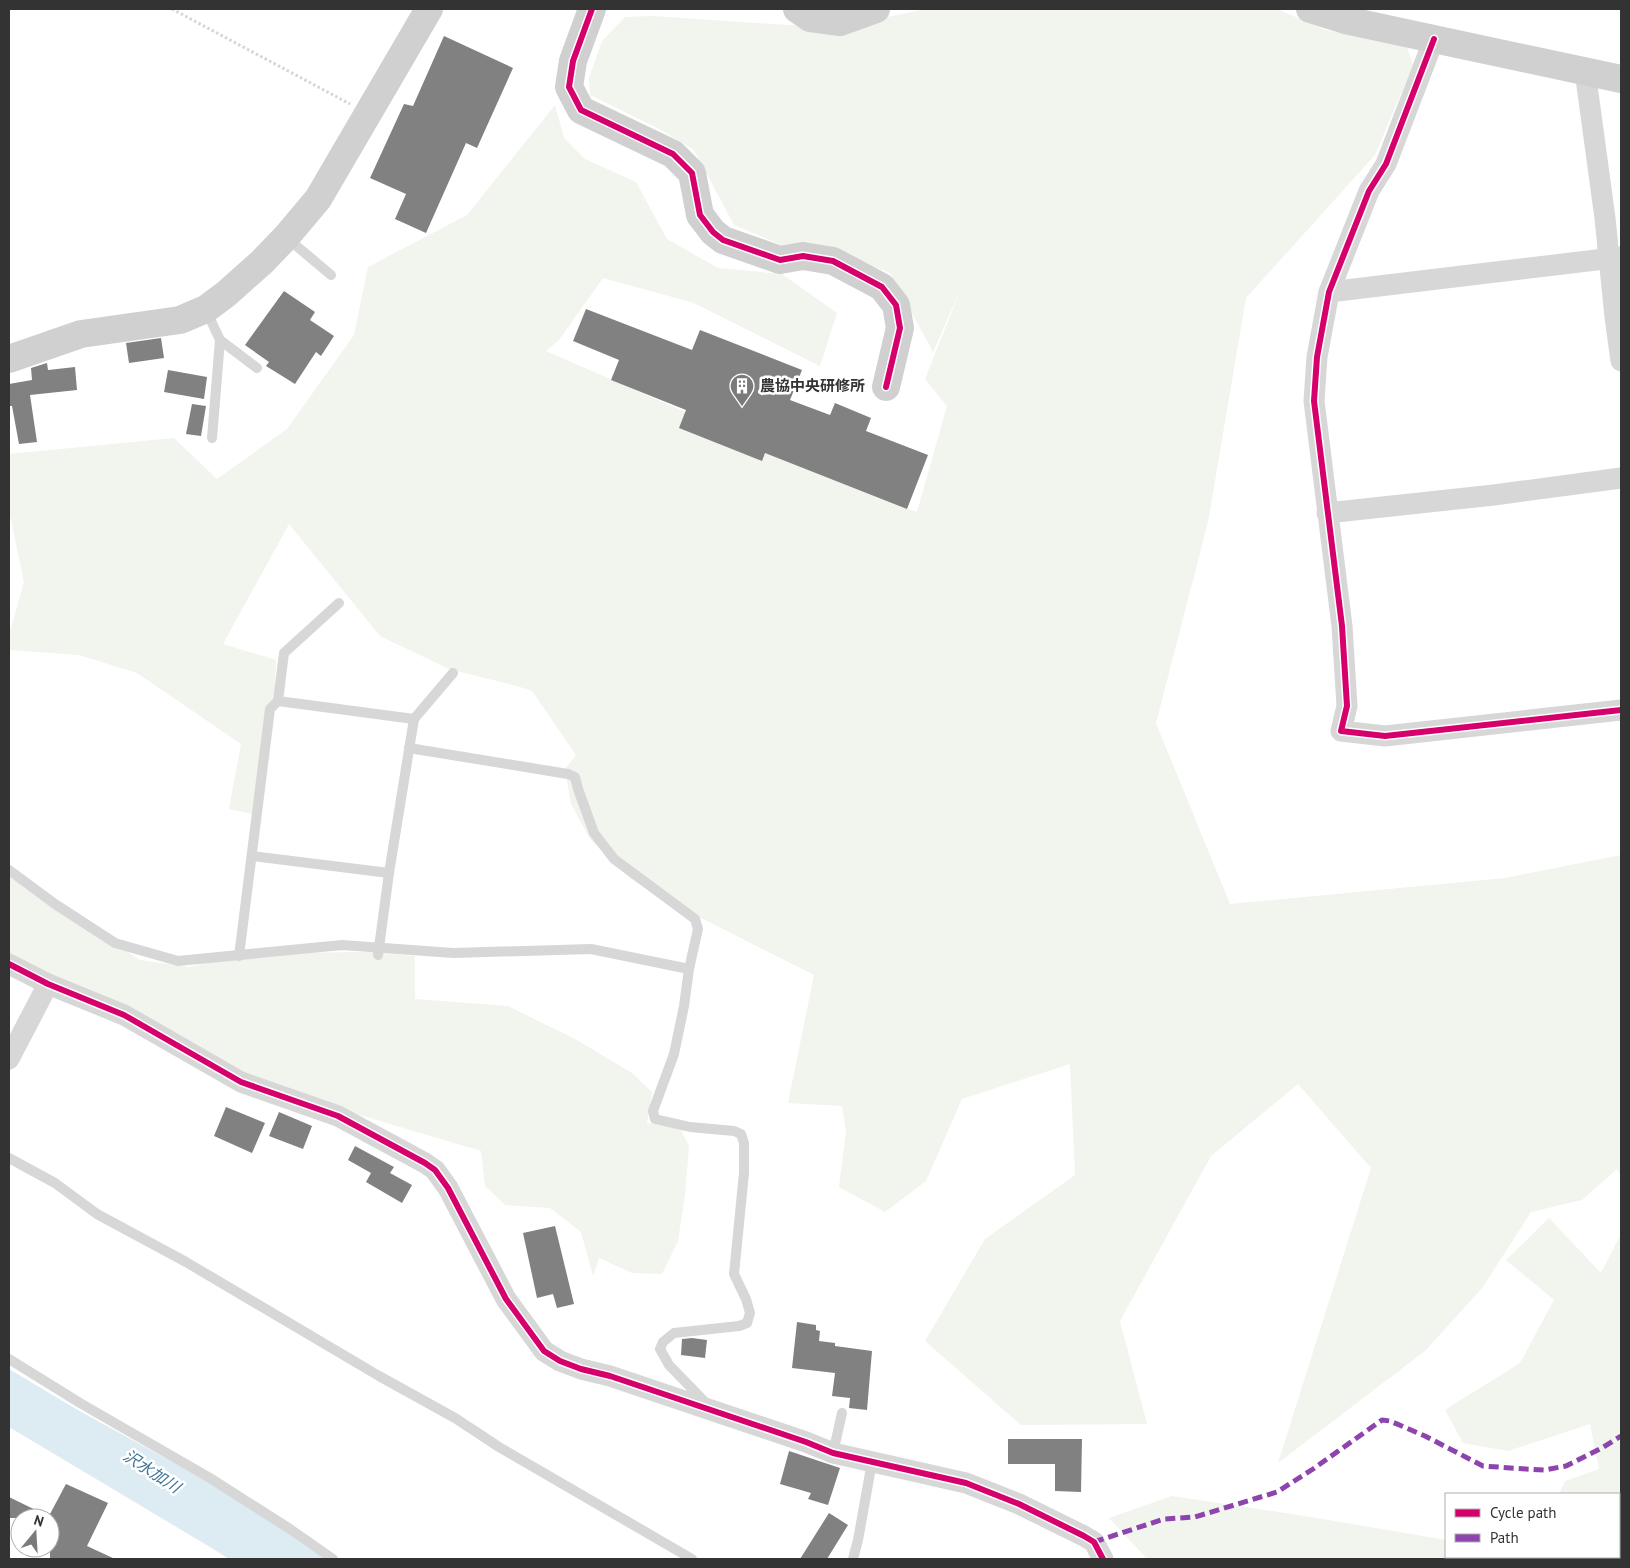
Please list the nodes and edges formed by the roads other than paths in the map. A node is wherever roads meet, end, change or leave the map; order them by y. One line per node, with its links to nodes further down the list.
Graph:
1 (429, 9): 9 (street)
2 (592, 9): 18 (street)
3 (796, 9): 4 (street)
4 (876, 9)
5 (1310, 9): 6 (street)
6 (1434, 39): 7 (street); 12 (street)
7 (1585, 71): 8 (street); 10 (street)
8 (1621, 79)
9 (286, 237): 11 (lane); 13 (street)
10 (1616, 258): 12 (street); 16 (street)
11 (331, 275)
12 (1329, 292): 21 (street)
13 (206, 309): 14 (lane); 15 (street)
14 (220, 340): 17 (lane); 19 (lane)
15 (9, 359)
16 (1621, 361)
17 (257, 368)
18 (886, 387)
19 (212, 438)
20 (1621, 478): 21 (street)
21 (1327, 513): 25 (street)
22 (339, 603): 24 (lane)
23 (453, 673): 26 (lane)
24 (278, 701): 26 (lane); 28 (lane)
25 (1621, 710)
26 (414, 719): 27 (lane)
27 (409, 748): 30 (lane); 34 (lane)
28 (252, 856): 30 (lane); 32 (lane)
29 (9, 870): 32 (lane)
30 (389, 873): 31 (lane)
31 (378, 951): 32 (lane); 34 (lane)
32 (239, 956)
33 (9, 964): 35 (street)
34 (688, 969): 39 (lane)
35 (48, 984): 36 (street); 39 (street)
36 (9, 1059)
37 (9, 1158): 44 (lane)
38 (9, 1359): 43 (lane)
39 (704, 1408): 41 (street)
40 (842, 1413): 41 (lane)
41 (834, 1453): 42 (street)
42 (872, 1462): 45 (lane); 46 (street)
43 (333, 1559)
44 (692, 1559)
45 (853, 1559)
46 (1103, 1559)

